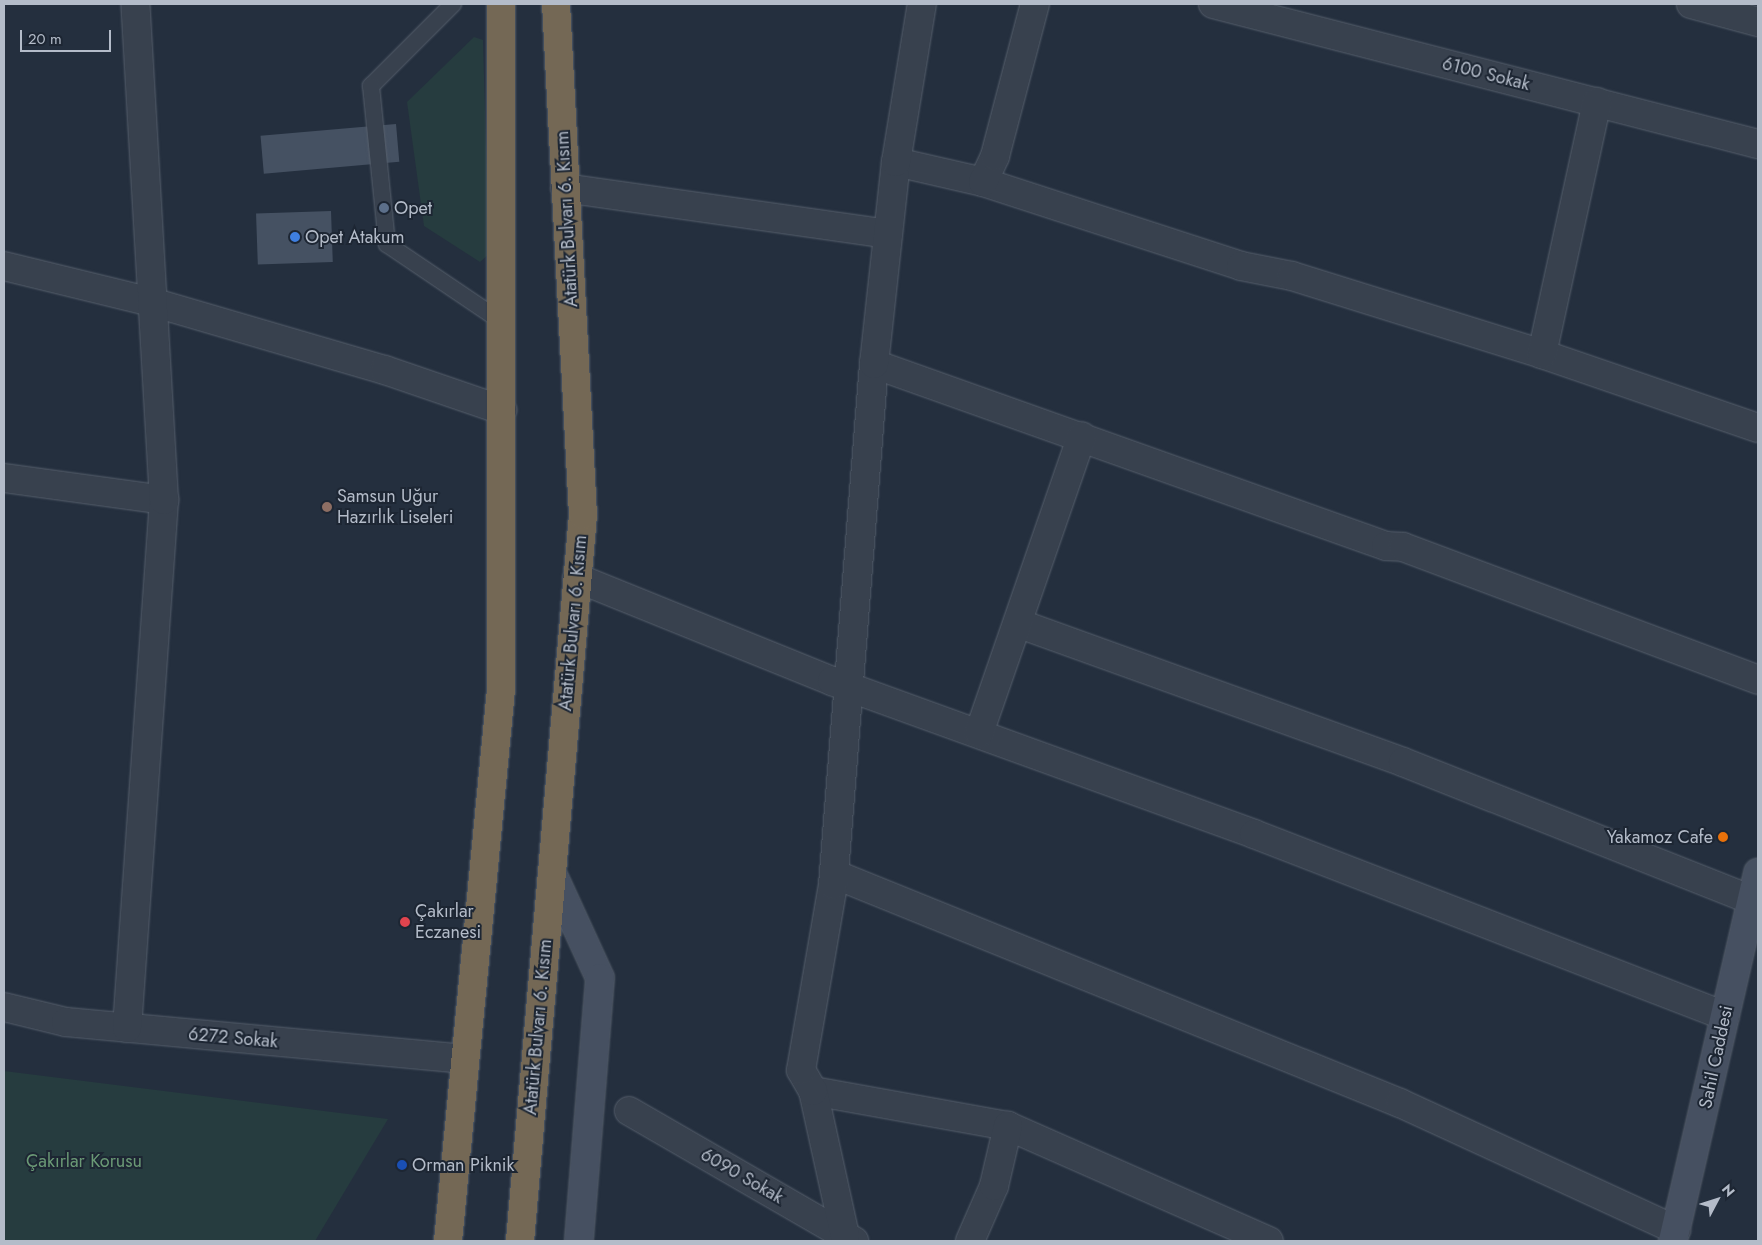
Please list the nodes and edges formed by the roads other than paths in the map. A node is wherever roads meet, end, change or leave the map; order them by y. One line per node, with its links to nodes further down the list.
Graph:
1 (135, 4): 17 (street)
2 (453, 4): 18 (lane)
3 (501, 4): 18 (highway)
4 (556, 4): 14 (highway, Atatürk Bulvarı 6. Kısım)
5 (922, 4): 12 (street)
6 (1035, 4): 13 (street)
7 (1214, 4): 10 (street, 6100 Sokak)
8 (1691, 4): 9 (street)
9 (1758, 22)
10 (1597, 102): 11 (street, 6100 Sokak); 19 (street)
11 (1758, 144)
12 (896, 162): 13 (street); 15 (street)
13 (983, 182): 19 (street)
14 (565, 188): 15 (street); 26 (highway, Atatürk Bulvarı 6. Kısım)
15 (888, 234): 20 (street)
16 (4, 266): 17 (street)
17 (152, 302): 21 (street); 25 (street)
18 (502, 322): 21 (highway)
19 (1542, 354): 22 (street)
20 (874, 364): 23 (street); 29 (street)
21 (502, 410): 38 (highway)
22 (1758, 428)
23 (1082, 436): 27 (street); 28 (street)
24 (4, 478): 25 (street)
25 (164, 500): 37 (street)
26 (577, 578): 29 (street); 32 (highway, Atatürk Bulvarı 6. Kısım)
27 (1020, 624): 30 (street); 34 (street)
28 (1758, 680)
29 (850, 684): 30 (street); 33 (street)
30 (979, 733): 36 (street)
31 (1758, 872): 34 (street, Sahil Caddesi)
32 (552, 873): 45 (highway, Atatürk Bulvarı 6. Kısım); 46 (street)
33 (834, 874): 39 (street); 42 (street)
34 (1751, 900): 36 (street, Sahil Caddesi)
35 (4, 1007): 37 (street, 6272 Sokak)
36 (1724, 1016): 42 (street, Sahil Caddesi)
37 (127, 1028): 38 (street, 6272 Sokak)
38 (465, 1059): 44 (highway)
39 (813, 1091): 41 (street); 43 (street)
40 (629, 1111): 43 (street, 6090 Sokak)
41 (1008, 1126): 47 (street); 48 (street)
42 (1675, 1236)
43 (850, 1238)
44 (448, 1241)
45 (520, 1241)
46 (579, 1241)
47 (970, 1241)
48 (1269, 1241)

